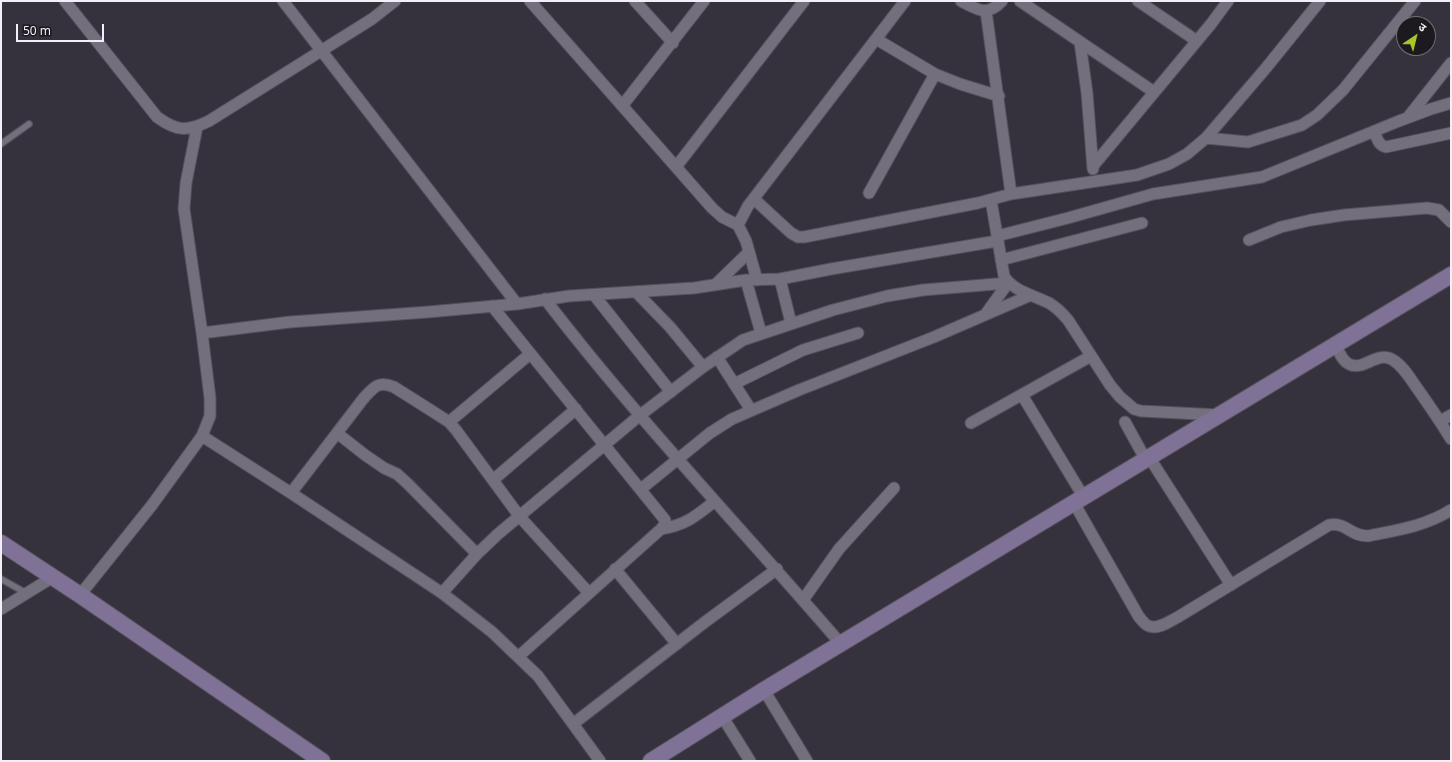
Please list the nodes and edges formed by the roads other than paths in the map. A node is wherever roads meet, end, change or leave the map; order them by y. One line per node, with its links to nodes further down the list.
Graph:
1 (65, 1): 30 (street)
2 (282, 1): 21 (street)
3 (395, 1): 21 (street)
4 (530, 1): 27 (street)
5 (635, 1): 20 (street)
6 (704, 1): 20 (street)
7 (804, 1): 36 (street)
8 (905, 1): 17 (street)
9 (961, 1): 16 (street)
10 (1002, 1): 16 (street)
11 (1020, 1): 19 (street)
12 (1138, 1): 18 (street)
13 (1228, 1): 18 (street)
14 (1320, 1): 33 (street)
15 (1415, 1): 33 (street)
16 (986, 11): 25 (street)
17 (876, 39): 23 (street); 40 (street)
18 (1197, 41): 24 (street)
19 (1080, 42): 24 (street); 35 (street)
20 (673, 43): 27 (street)
21 (321, 51): 30 (street); 59 (street)
22 (1451, 63): 28 (street)
23 (935, 74): 25 (street); 38 (street)
24 (1154, 92): 35 (street)
25 (999, 96): 39 (street)
26 (1451, 103): 28 (street)
27 (622, 106): 36 (street)
28 (1409, 117): 31 (street)
29 (29, 124): 34 (lane)
30 (197, 127): 63 (street)
31 (1374, 131): 32 (street); 45 (street)
32 (1451, 133)
33 (1206, 138): 37 (street)
34 (1, 144)
35 (1093, 166): 37 (street)
36 (676, 167): 44 (street)
37 (1094, 181): 39 (street)
38 (869, 193)
39 (1011, 194): 41 (street)
40 (754, 199): 41 (street); 44 (street)
41 (991, 200): 45 (street)
42 (1142, 222): 48 (street)
43 (1451, 222): 46 (street)
44 (738, 225): 47 (street)
45 (997, 239): 48 (street); 50 (street)
46 (1248, 240)
47 (748, 253): 52 (street); 54 (street)
48 (1001, 260): 53 (street)
49 (1451, 275): 66 (street)
50 (780, 279): 52 (street); 62 (street)
51 (746, 280): 52 (street); 54 (street); 64 (street)
52 (757, 280)
53 (1008, 283): 57 (street); 61 (street); 62 (street)
54 (715, 285): 55 (street)
55 (636, 292): 56 (street); 70 (street)
56 (594, 295): 58 (street); 72 (street)
57 (1031, 295): 61 (street); 68 (street)
58 (545, 299): 59 (street); 78 (street)
59 (516, 304): 60 (street)
60 (492, 306): 63 (street); 67 (street)
61 (985, 315): 75 (street)
62 (791, 323): 64 (street)
63 (202, 333): 84 (street)
64 (761, 333): 69 (street)
65 (858, 333): 71 (street)
66 (1335, 345): 76 (street); 79 (street)
67 (530, 354): 74 (street); 80 (street)
68 (1091, 356): 73 (street); 76 (street)
69 (717, 357): 70 (street); 71 (street)
70 (703, 367): 72 (street)
71 (734, 384): 75 (street)
72 (671, 392): 78 (street)
73 (1022, 395): 82 (street); 93 (street)
74 (576, 409): 86 (street); 89 (street)
75 (751, 410): 88 (street)
76 (1219, 415): 87 (street)
77 (1451, 415): 79 (street)
78 (639, 416): 86 (street); 88 (street)
79 (1440, 421): 85 (street)
80 (449, 422): 83 (street); 89 (street)
81 (1125, 422): 87 (street)
82 (971, 423)
83 (337, 433): 92 (street); 99 (street)
84 (202, 436): 92 (street); 108 (street)
85 (1451, 439)
86 (604, 444): 91 (street); 96 (street)
87 (1149, 457): 93 (street); 104 (street)
88 (677, 459): 91 (street); 94 (street)
89 (493, 480): 96 (street)
90 (894, 488): 109 (street)
91 (641, 489): 97 (street)
92 (291, 493): 106 (street)
93 (1078, 499): 104 (street); 112 (street)
94 (716, 501): 97 (street); 101 (street)
95 (1451, 510): 104 (street)
96 (520, 517): 99 (street); 107 (street)
97 (661, 529): 100 (street)
98 (1, 543): 102 (street)
99 (477, 554): 106 (street)
100 (616, 569): 107 (street); 111 (street)
101 (777, 569): 109 (street); 111 (street)
102 (53, 577): 105 (street); 108 (street)
103 (1, 579): 105 (lane)
104 (1231, 584)
105 (27, 593): 110 (street)
106 (442, 593): 113 (street)
107 (589, 593): 113 (street)
108 (80, 595): 117 (street)
109 (803, 600): 112 (street)
110 (1, 609)
111 (677, 644): 116 (street)
112 (841, 644): 114 (street)
113 (519, 656): 116 (street)
114 (764, 690): 115 (street); 121 (street)
115 (722, 716): 119 (street); 120 (street)
116 (573, 724): 118 (street)
117 (322, 761)
118 (600, 761)
119 (651, 761)
120 (750, 761)
121 (807, 761)

